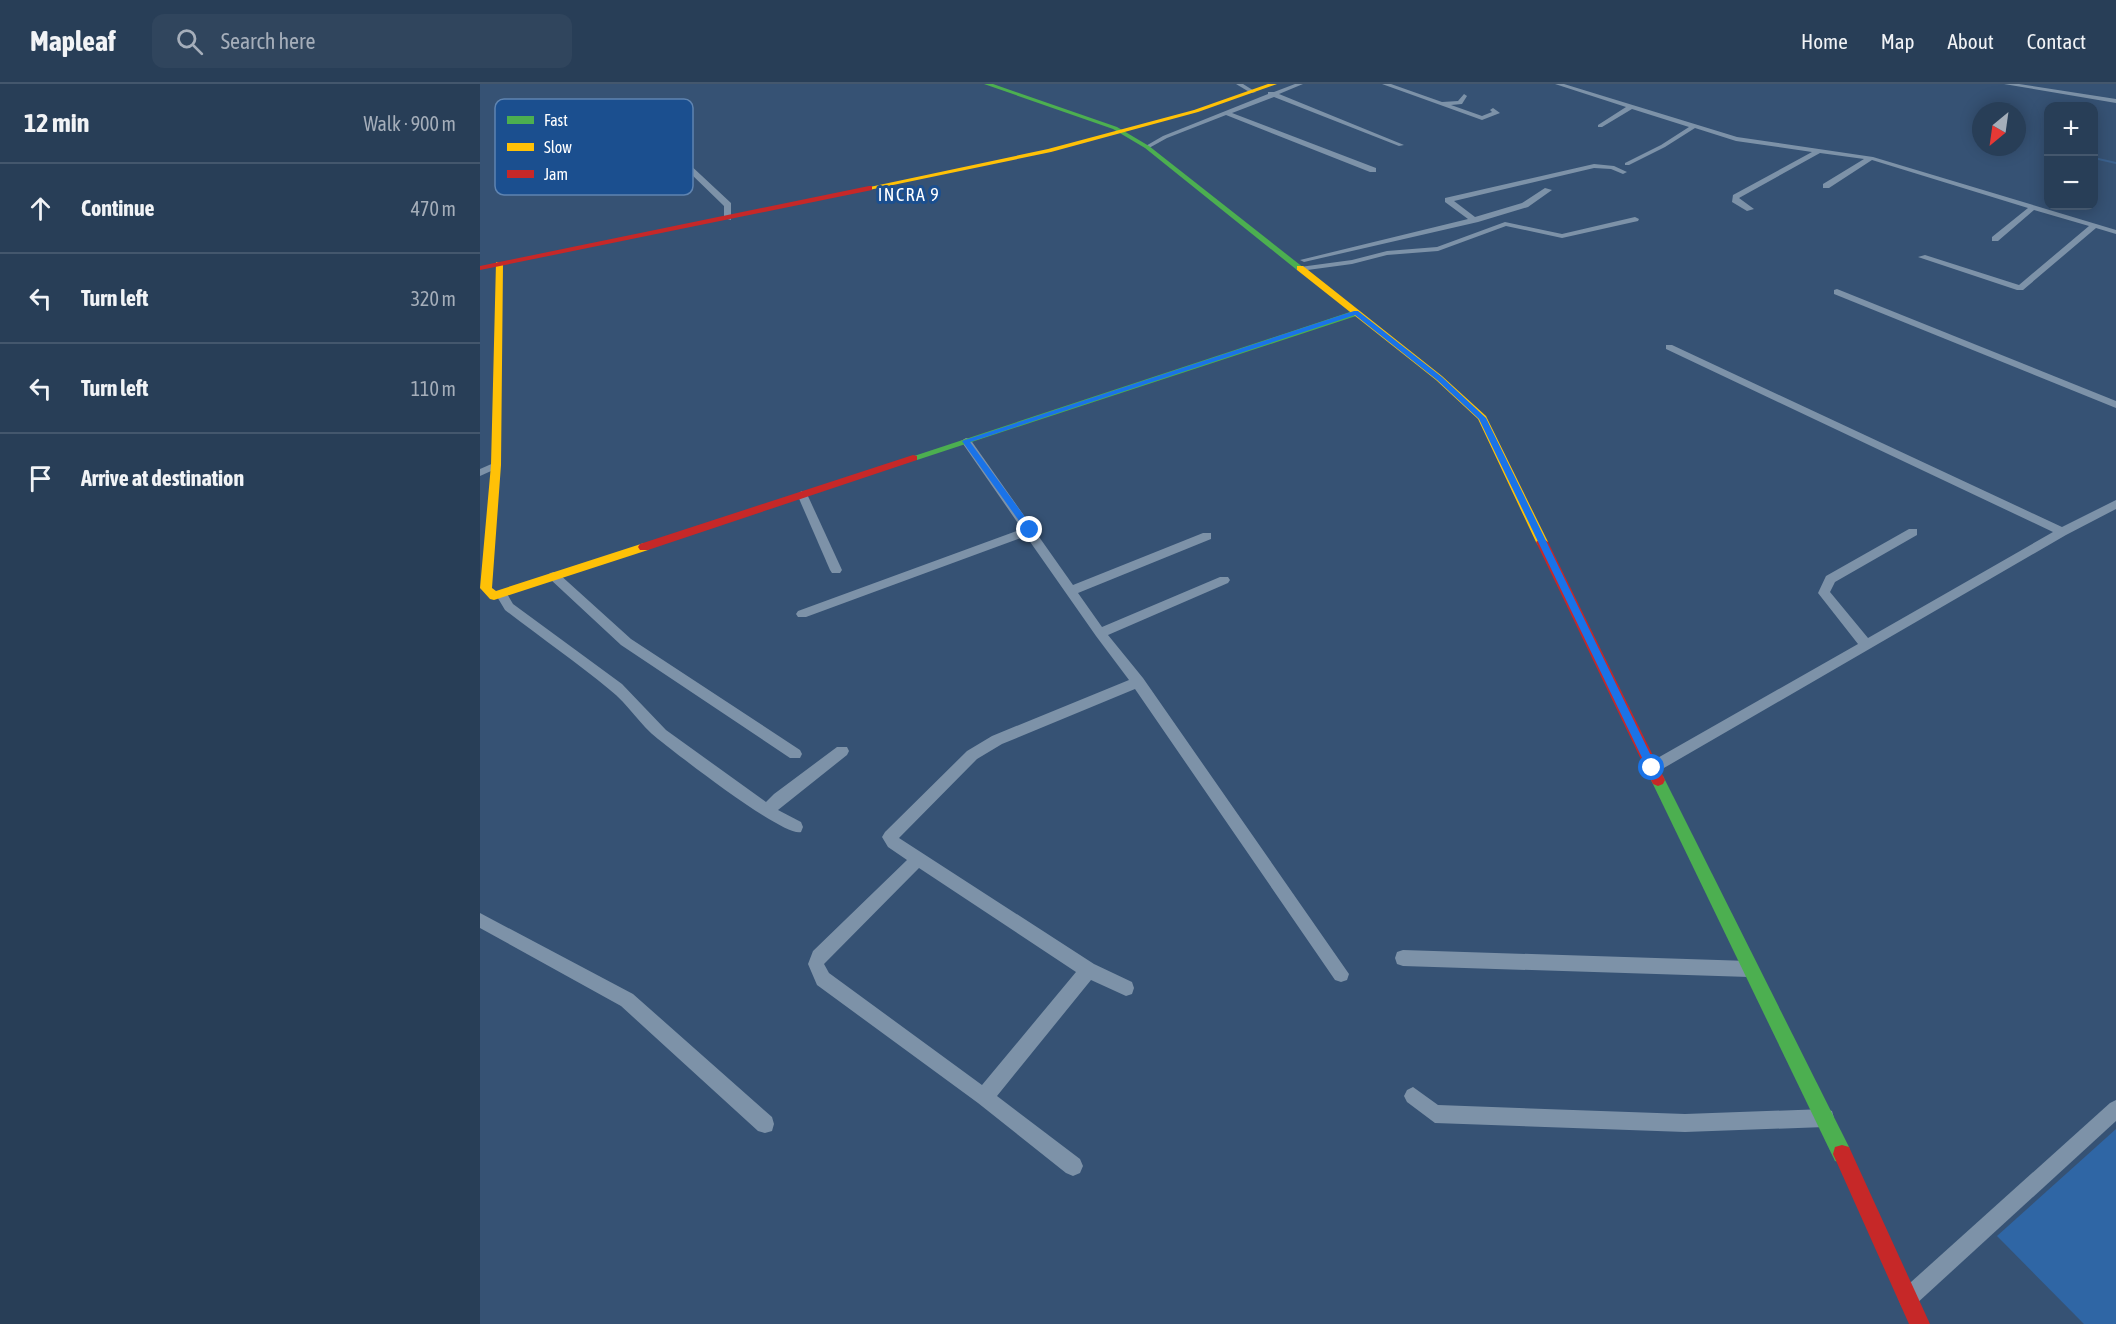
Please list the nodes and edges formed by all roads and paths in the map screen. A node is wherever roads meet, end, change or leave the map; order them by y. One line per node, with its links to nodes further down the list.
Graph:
1 (987, 84): 20 (street)
2 (1239, 84): 8 (street)
3 (1300, 84): 8 (street)
4 (1375, 84): 12 (street)
5 (1385, 84): 11 (street)
6 (1558, 84): 14 (street)
7 (2007, 84): 10 (street)
8 (1263, 92): 13 (street); 13 (street); 21 (street)
9 (1464, 96): 11 (street)
10 (2116, 101)
11 (1439, 103): 15 (street)
12 (1414, 105)
13 (1226, 107): 16 (street); 17 (street); 26 (street)
14 (1631, 107): 18 (street); 19 (street)
15 (1493, 110)
16 (1196, 111): 17 (street); 20 (street)
17 (1213, 118): 22 (street)
18 (1600, 126)
19 (1694, 126): 23 (street); 25 (street)
20 (1123, 133): 22 (street); 33 (street)
21 (1401, 145)
22 (1147, 147): 41 (street)
23 (1818, 151): 24 (street); 32 (street)
24 (1871, 158): 29 (street); 31 (street)
25 (1627, 164)
26 (1373, 170)
27 (693, 172): 33 (street)
28 (1623, 172): 35 (street)
29 (1826, 186)
30 (1548, 190): 35 (street)
31 (2033, 207): 36 (street); 38 (street)
32 (1750, 209)
33 (728, 218): 40 (street)
34 (1635, 219): 41 (street)
35 (1474, 220): 41 (street)
36 (2094, 226): 37 (street); 39 (street)
37 (2116, 232)
38 (1995, 239)
39 (1922, 257)
40 (499, 264): 42 (street); 48 (street)
41 (1296, 266): 44 (street)
42 (480, 268)
43 (1838, 292): 46 (street)
44 (1356, 313): 47 (street); 67 (street)
45 (1669, 347): 54 (street)
46 (2116, 405)
47 (966, 441): 50 (street); 52 (street)
48 (496, 465): 49 (street); 60 (street)
49 (480, 473)
50 (802, 494): 56 (street); 57 (street)
51 (2116, 504): 54 (street)
52 (1030, 530): 59 (street); 61 (street)
53 (1913, 532): 63 (street)
54 (2062, 532): 63 (street)
55 (1207, 536): 59 (street)
56 (836, 570)
57 (554, 576): 60 (street); 66 (street)
58 (1224, 580): 62 (street)
59 (1071, 591): 62 (street)
60 (502, 595): 68 (street)
61 (802, 614)
62 (1100, 633): 64 (street)
63 (1866, 645): 67 (street)
64 (1138, 682): 70 (street); 75 (street)
65 (842, 751): 68 (street)
66 (795, 754)
67 (1652, 768): 73 (street)
68 (767, 811): 69 (street)
69 (796, 826)
70 (919, 858): 74 (street); 78 (street)
71 (480, 920): 81 (street)
72 (1403, 958): 73 (street)
73 (1749, 969): 80 (street)
74 (1088, 970): 76 (street); 78 (street)
75 (1341, 974)
76 (1126, 988)
77 (1413, 1096): 80 (street)
78 (984, 1097): 82 (street)
79 (2116, 1108): 83 (street)
80 (1825, 1118): 83 (street)
81 (765, 1124)
82 (1073, 1166)
83 (1908, 1298): 84 (street)
84 (1920, 1324)

